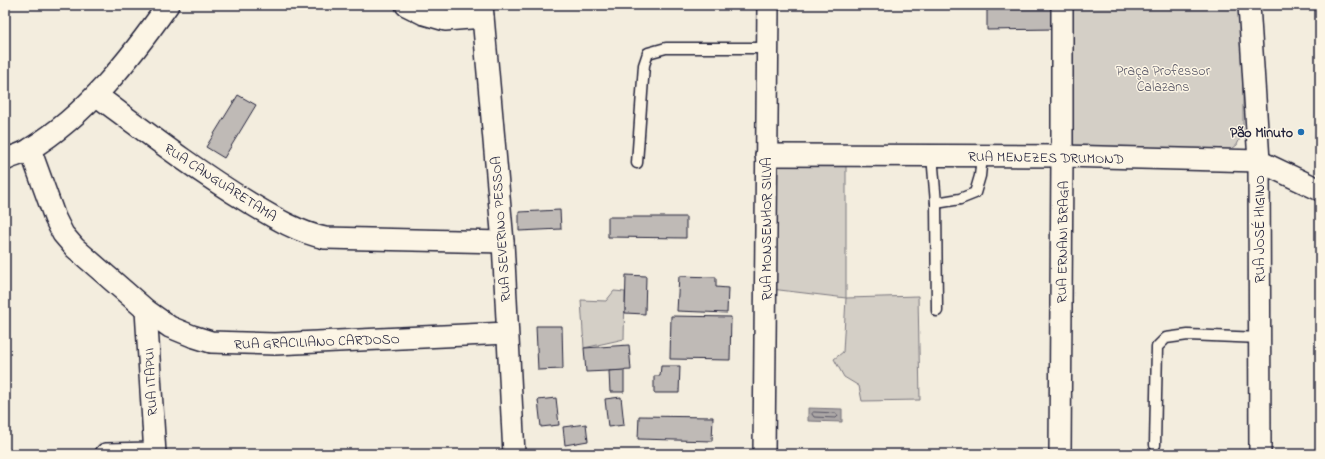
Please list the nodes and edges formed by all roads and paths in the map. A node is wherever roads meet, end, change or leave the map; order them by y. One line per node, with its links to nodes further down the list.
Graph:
1 (168, 5): 8 (street)
2 (406, 5): 6 (street)
3 (768, 5): 7 (street, RUA MONSENHOR SILVA)
4 (1062, 5): 13 (street, RUA ERNANI BRAGA)
5 (1249, 5): 15 (street, RUA JOSÉ HIGINO)
6 (483, 11): 19 (street, RUA SEVERINO PESSOA)
7 (768, 48): 10 (street, RUA MONSENHOR SILVA); 16 (lane)
8 (96, 95): 9 (street); 19 (street, RUA CANGUARETAMA)
9 (30, 149): 14 (street); 20 (street, RUA GRACILIANO CARDOSO)
10 (766, 155): 11 (street, RUA MENEZES DRUMOND); 28 (street, RUA MONSENHOR SILVA)
11 (932, 155): 12 (street, RUA MENEZES DRUMOND); 18 (lane)
12 (982, 156): 13 (street, RUA MENEZES DRUMOND); 18 (lane)
13 (1062, 156): 15 (street, RUA MENEZES DRUMOND); 29 (street, RUA ERNANI BRAGA)
14 (5, 160)
15 (1259, 161): 17 (street, RUA MENEZES DRUMOND); 23 (street, RUA JOSÉ HIGINO)
16 (637, 162)
17 (1320, 190)
18 (936, 203): 21 (lane)
19 (503, 242): 22 (street, RUA SEVERINO PESSOA)
20 (146, 310): 22 (street, RUA GRACILIANO CARDOSO); 25 (street, RUA ITAPUI)
21 (937, 311)
22 (507, 333): 27 (street, RUA SEVERINO PESSOA)
23 (1260, 338): 24 (lane); 30 (street, RUA JOSÉ HIGINO)
24 (1155, 445)
25 (155, 453): 26 (street)
26 (106, 454)
27 (514, 454)
28 (764, 454)
29 (1060, 454)
30 (1260, 454)

